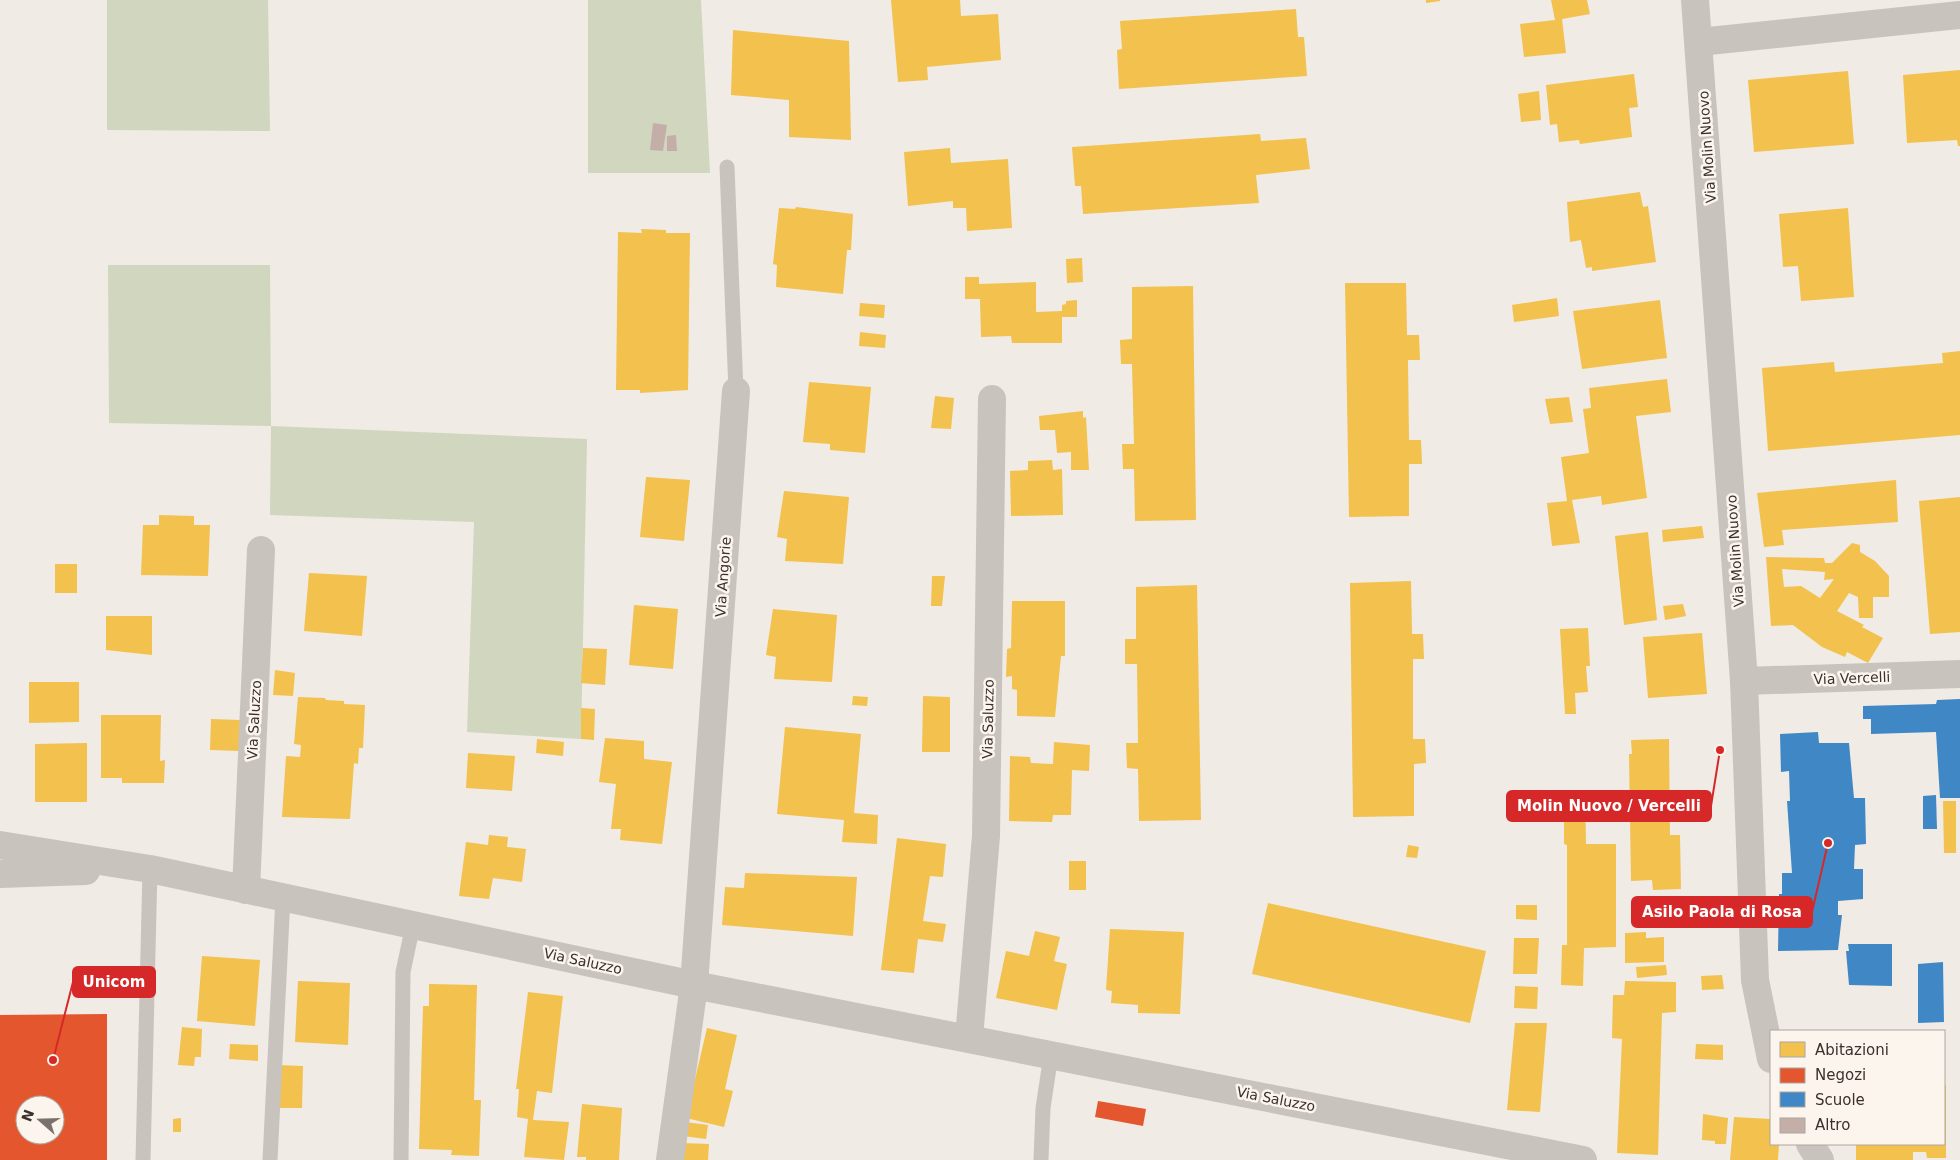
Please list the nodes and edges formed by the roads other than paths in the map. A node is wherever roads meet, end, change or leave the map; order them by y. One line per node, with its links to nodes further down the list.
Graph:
1 (1695, 0): 3 (street, Via Molin Nuovo)
2 (1960, 15): 3 (street)
3 (1699, 42): 9 (street, Via Molin Nuovo)
4 (727, 168): 5 (lane, Via Angorie)
5 (736, 391): 16 (street, Via Angorie)
6 (992, 399): 17 (street, Via Saluzzo)
7 (261, 550): 13 (street, Via Saluzzo)
8 (1960, 674): 9 (street, Via Vercelli)
9 (1744, 681): 18 (street, Via Molin Nuovo)
10 (0, 845): 11 (street, Via Saluzzo)
11 (150, 869): 12 (street, Via Saluzzo); 13 (street, Via Saluzzo); 21 (lane)
12 (0, 874)
13 (246, 890): 14 (street, Via Saluzzo)
14 (283, 897): 15 (street, Via Saluzzo); 22 (lane)
15 (414, 925): 16 (street, Via Saluzzo); 23 (lane)
16 (694, 985): 17 (street, Via Saluzzo); 24 (street)
17 (969, 1038): 19 (street, Via Saluzzo)
18 (1770, 1054)
19 (1051, 1055): 25 (lane); 26 (street, Via Saluzzo)
20 (1811, 1145): 27 (street)
21 (144, 1160)
22 (270, 1160)
23 (401, 1160)
24 (670, 1160)
25 (1041, 1160)
26 (1583, 1160)
27 (1820, 1160)

